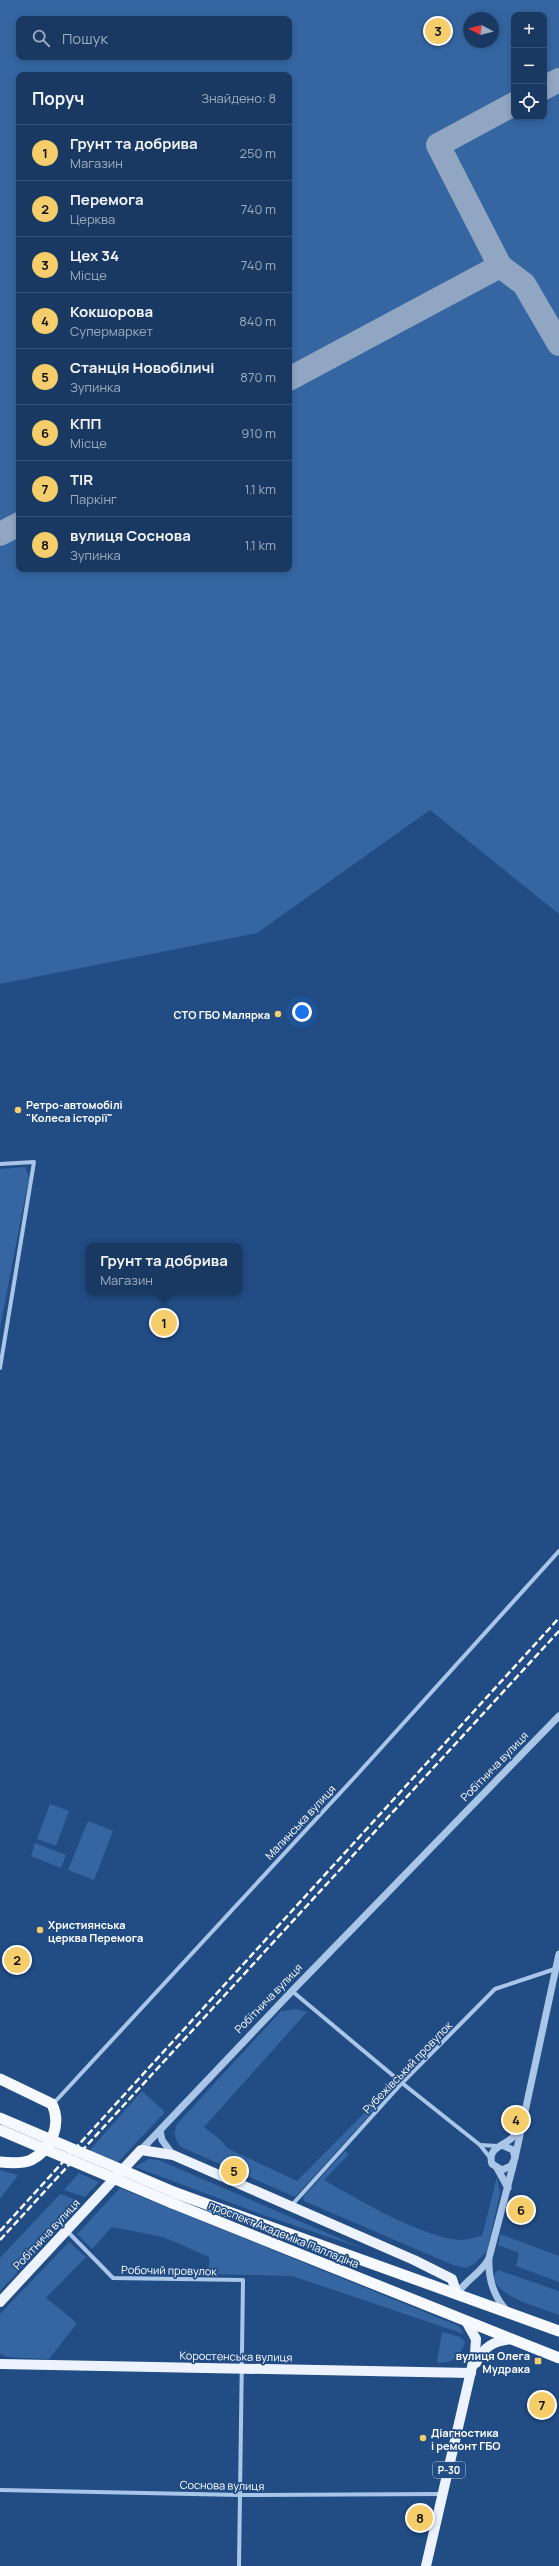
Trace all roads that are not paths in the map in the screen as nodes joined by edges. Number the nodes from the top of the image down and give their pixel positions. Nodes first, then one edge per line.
1 (0, 1164) edge
2 (0, 1368) edge
3 (559, 1551) edge
4 (559, 1716) edge
5 (559, 1954) edge
6 (555, 1969) junction
7 (292, 1991) junction
8 (0, 2079) edge
9 (402, 2083) junction
10 (52, 2104) junction
11 (0, 2118) edge
12 (523, 2122) junction
13 (0, 2130) edge
14 (160, 2131) junction
15 (480, 2145) junction
16 (501, 2146) junction
17 (141, 2150) junction
18 (173, 2155) junction
19 (491, 2160) junction
20 (515, 2160) junction
21 (0, 2162) edge
22 (497, 2168) junction
23 (508, 2188) junction
24 (174, 2198) junction
25 (291, 2206) junction
26 (66, 2230) junction
27 (489, 2258) junction
28 (457, 2294) junction
29 (0, 2302) edge
30 (509, 2312) junction
31 (466, 2321) junction
32 (559, 2332) edge
33 (512, 2339) junction
34 (559, 2358) edge
35 (0, 2364) edge
36 (241, 2368) junction
37 (471, 2373) junction
38 (0, 2490) edge
39 (443, 2494) junction
40 (240, 2495) junction
41 (239, 2566) edge
42 (426, 2566) edge

1 - 2 street
3 - 10 street, Малинська вулиця
4 - 7 street, Робітнича вулиця
5 - 6 street
6 - 9 street, Рубежівський провулок
6 - 12 street
7 - 9 street
7 - 14 street, Робітнича вулиця
8 - 10 highway
9 - 15 street
9 - 25 street, Рубежівський провулок
10 - 21 highway
11 - 24 highway, проспект Академіка Палладіна, bridge
12 - 16 street
12 - 20 street
13 - 24 highway, проспект Академіка Палладіна, bridge
14 - 17 street, Робітнича вулиця
14 - 18 street
15 - 16 street
15 - 19 street
16 - 19 street
16 - 20 street
17 - 18 main road
17 - 26 main road, Робітнича вулиця
18 - 25 main road
19 - 22 street
20 - 22 street
20 - 23 street
22 - 23 street
23 - 27 street
24 - 28 highway, проспект Академіка Палладіна
24 - 31 highway, проспект Академіка Палладіна
25 - 28 main road
26 - 29 main road, Робітнича вулиця
26 - 36 street, Робочий провулок
27 - 28 street
27 - 30 street
28 - 30 highway, проспект Академіка Палладіна
30 - 32 highway, проспект Академіка Палладіна
31 - 33 highway, проспект Академіка Палладіна
31 - 37 main road, Р-30
33 - 34 highway, проспект Академіка Палладіна
33 - 37 main road, Р-30
35 - 36 main road, Коростенська вулиця
36 - 37 main road, Коростенська вулиця
36 - 40 street
37 - 39 main road, Р-30
38 - 40 street, Соснова вулиця
39 - 40 street, Соснова вулиця
39 - 42 main road, Р-30
40 - 41 street

